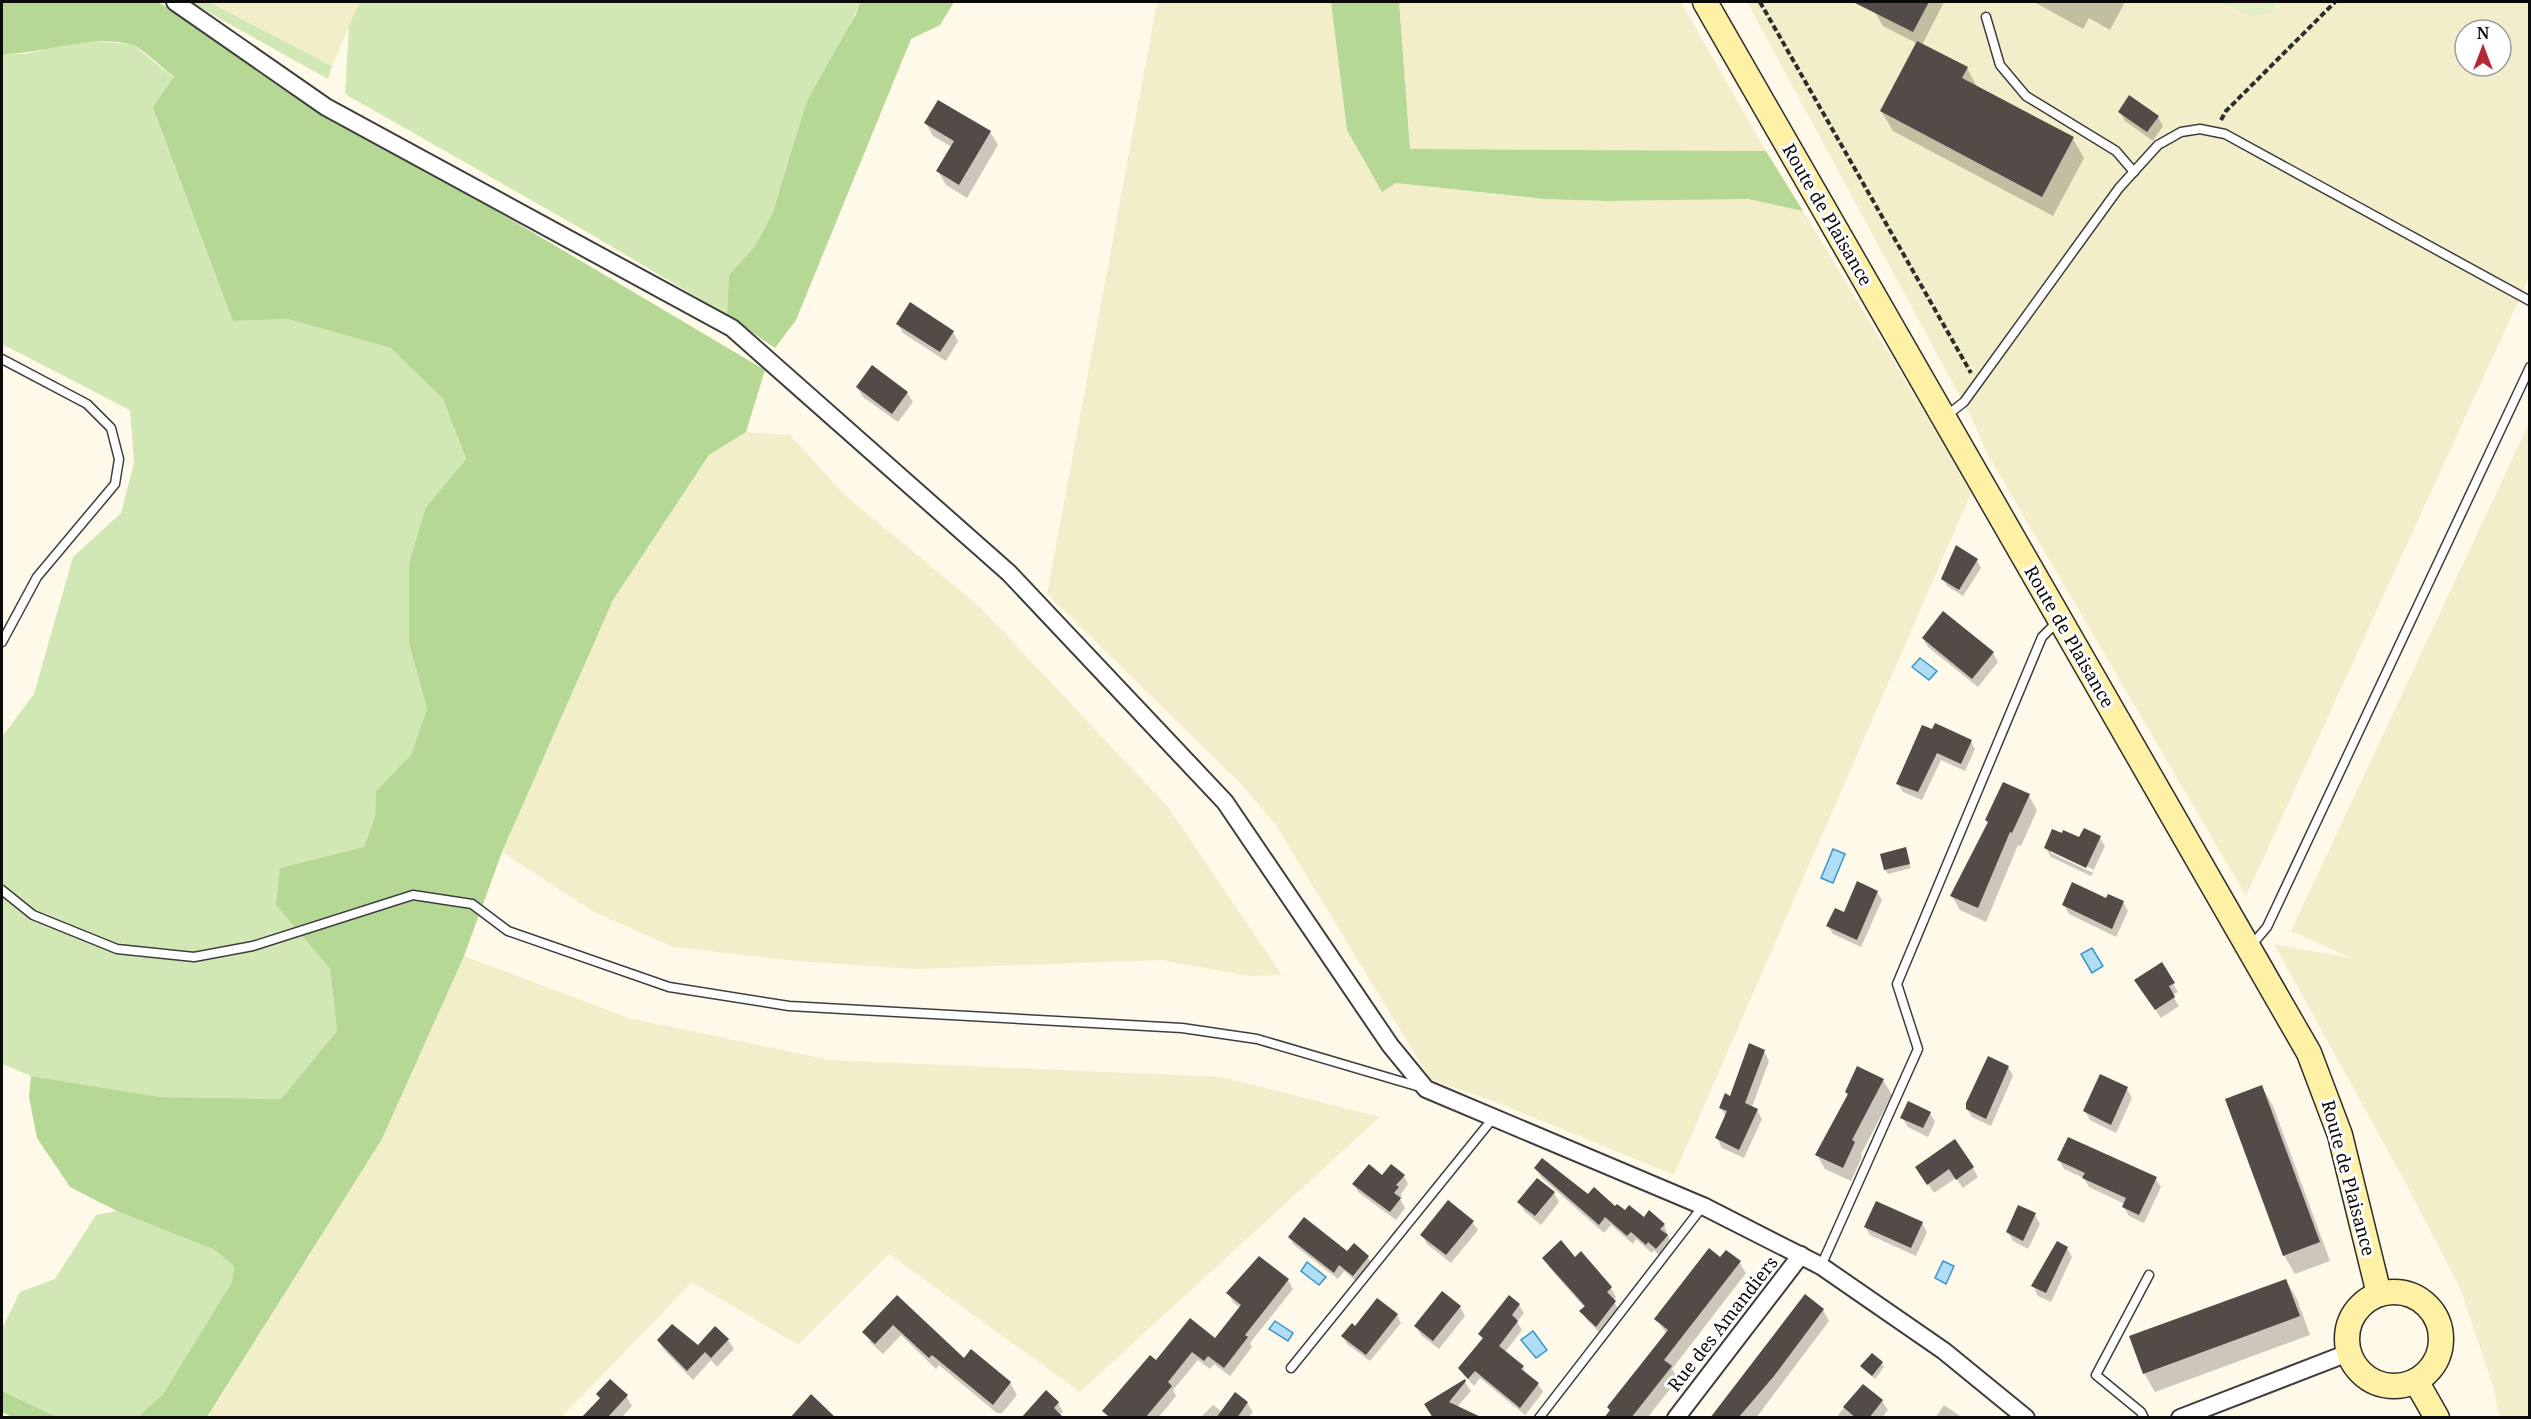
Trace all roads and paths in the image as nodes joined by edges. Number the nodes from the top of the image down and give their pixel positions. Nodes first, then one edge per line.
1 (175, 2) edge
2 (1705, 2) edge
3 (1760, 2) edge
4 (2335, 2) edge
5 (1986, 17) dead end
6 (2213, 132) junction
7 (2134, 172) junction
8 (2529, 301) edge
9 (2, 359) edge
10 (2529, 367) edge
11 (1978, 384) junction
12 (1943, 418) junction
13 (2059, 619) junction
14 (2, 642) edge
15 (2, 890) edge
16 (2248, 949) junction
17 (1426, 1089) junction
18 (1494, 1117) junction
19 (1703, 1206) junction
20 (1801, 1255) junction
21 (1821, 1266) junction
22 (2149, 1275) dead end
23 (2379, 1294) junction
24 (2348, 1353) junction
25 (1291, 1368) dead end
26 (2416, 1381) junction
27 (1539, 1418) edge
28 (1676, 1418) edge
29 (2026, 1418) edge
30 (2144, 1418) edge
31 (2180, 1418) edge
32 (2437, 1418) edge

1 - 17 street
2 - 12 main road, Route de Plaisance
3 - 11 path
4 - 6 path
5 - 7 lane
6 - 7 lane
6 - 8 lane
7 - 11 lane
9 - 14 lane
10 - 16 lane
11 - 12 lane
12 - 13 main road, Route de Plaisance
13 - 16 main road, Route de Plaisance
13 - 21 lane
15 - 17 lane
16 - 23 main road, Route de Plaisance
17 - 18 street
18 - 19 street
18 - 25 lane
19 - 20 street
19 - 27 lane
20 - 21 street
20 - 28 street, Rue des Amandiers
21 - 29 street
22 - 30 lane
23 - 24 main road
23 - 26 main road
24 - 26 main road
24 - 31 street
26 - 32 main road

